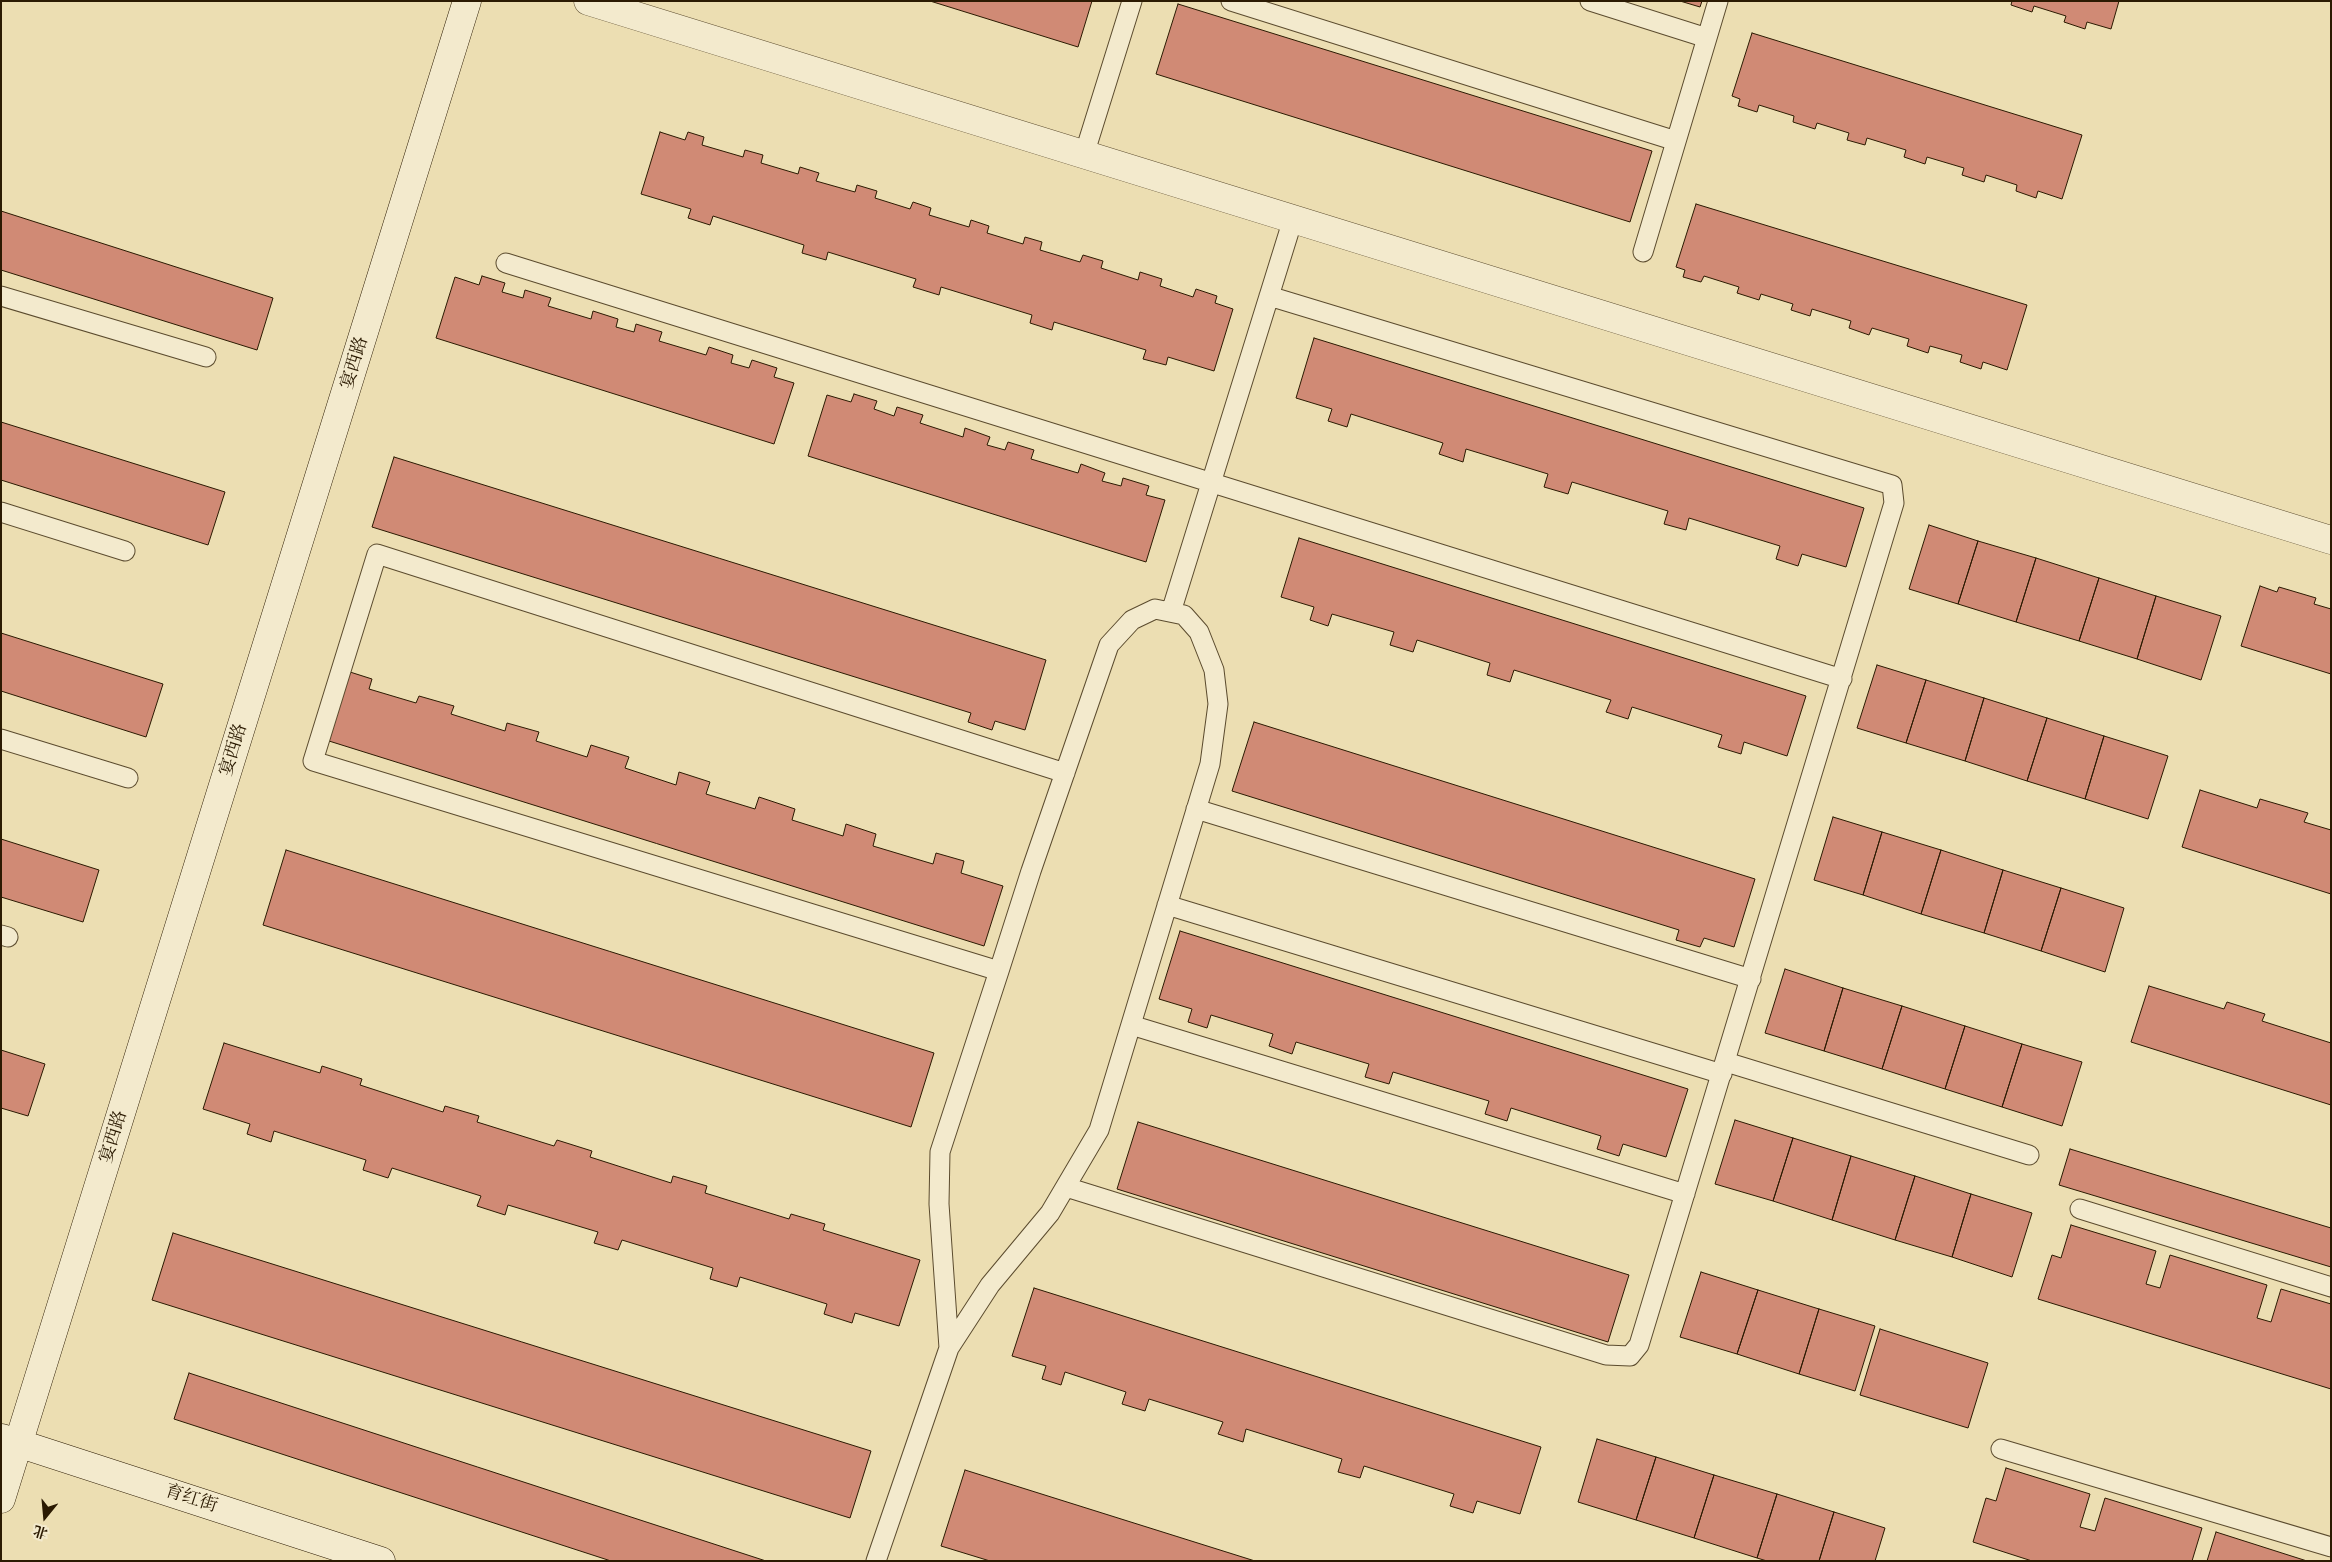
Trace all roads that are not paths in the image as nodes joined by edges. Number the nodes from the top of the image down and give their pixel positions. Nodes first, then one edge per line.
1 (467, 1) edge
2 (588, 1) edge
3 (1132, 1) edge
4 (1590, 1) edge
5 (1718, 1) edge
6 (1245, 3) edge
7 (1707, 38) junction
8 (1676, 142) junction
9 (1084, 154) junction
10 (1293, 219) junction
11 (1643, 252) dead end
12 (506, 263) dead end
13 (1, 296) edge
14 (1269, 296) junction
15 (206, 357) dead end
16 (1212, 483) junction
17 (1, 512) edge
18 (2331, 540) edge
19 (125, 550) dead end
20 (1171, 612) junction
21 (1842, 679) junction
22 (1, 739) edge
23 (1065, 773) junction
24 (128, 778) dead end
25 (1196, 809) junction
26 (1168, 905) junction
27 (998, 971) junction
28 (1751, 979) junction
29 (1131, 1025) junction
30 (1724, 1068) junction
31 (2029, 1155) dead end
32 (1066, 1187) junction
33 (1685, 1194) junction
34 (2080, 1209) dead end
35 (2331, 1287) edge
36 (949, 1348) junction
37 (10, 1440) edge
38 (2001, 1449) dead end
39 (1, 1499) edge
40 (2331, 1547) edge
41 (381, 1561) edge
42 (876, 1561) edge

1 - 37 street, 宴西路
2 - 9 street
3 - 9 lane
4 - 7 lane
5 - 7 lane
6 - 8 lane
7 - 8 lane
8 - 11 lane
9 - 10 street
10 - 14 lane
10 - 18 street
12 - 16 lane
13 - 15 lane
14 - 16 lane
14 - 21 lane
16 - 20 lane
16 - 21 lane
17 - 19 lane
20 - 23 lane
20 - 25 lane
21 - 28 lane
22 - 24 lane
23 - 27 lane
23 - 27 lane
25 - 26 lane
25 - 28 lane
26 - 29 lane
26 - 30 lane
27 - 36 lane
28 - 30 lane
29 - 32 lane
29 - 33 lane
30 - 31 lane
30 - 33 lane
32 - 33 lane
32 - 36 lane
34 - 35 lane
36 - 42 lane
37 - 39 street, 宴西路
37 - 41 street, 育红街
38 - 40 lane

